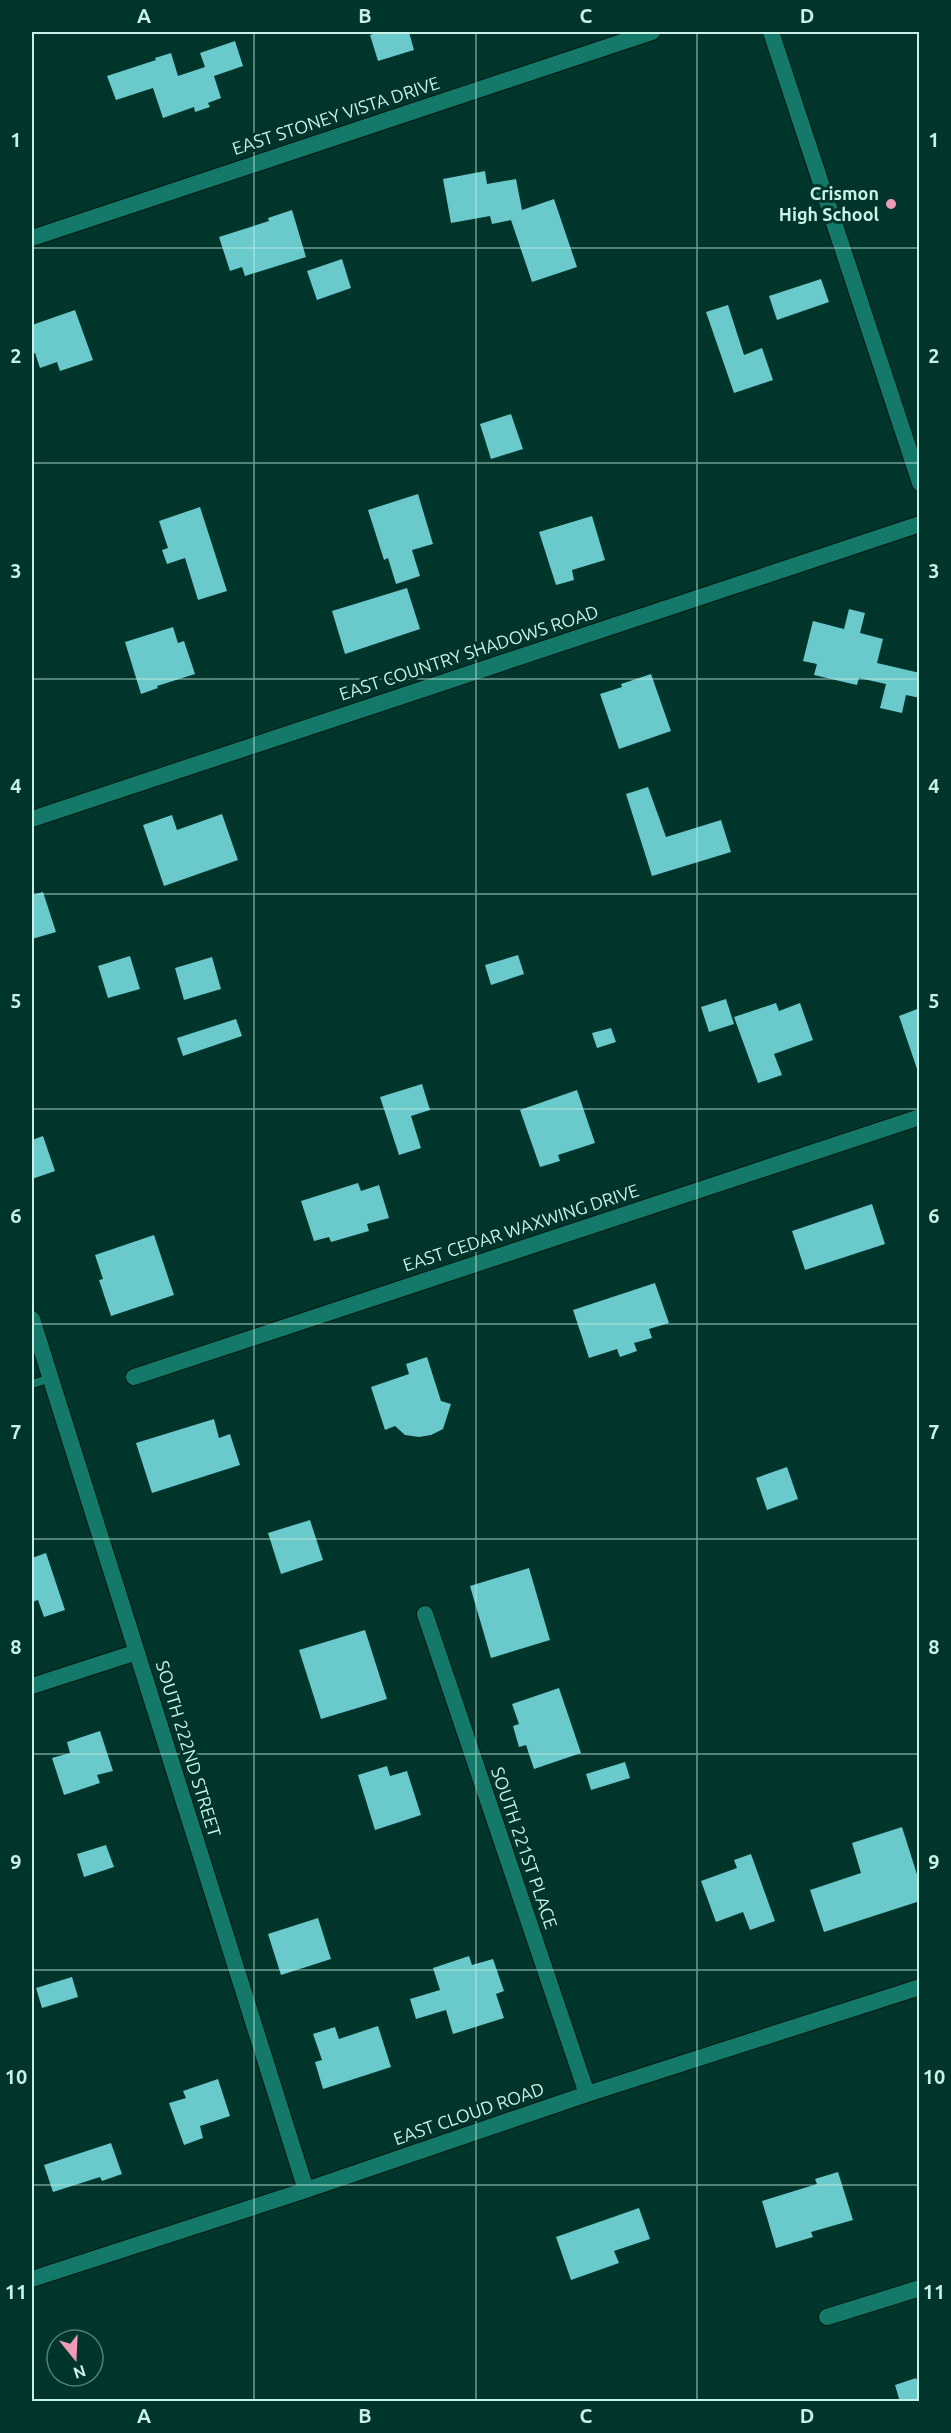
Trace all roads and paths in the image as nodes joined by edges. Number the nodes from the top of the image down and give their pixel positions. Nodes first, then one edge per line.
1 (652, 32) edge
2 (771, 32) edge
3 (32, 238) edge
4 (920, 483) edge
5 (920, 525) edge
6 (32, 819) edge
7 (920, 1117) edge
8 (32, 1319) edge
9 (134, 1377) dead end
10 (51, 1378) junction
11 (32, 1384) edge
12 (424, 1614) dead end
13 (137, 1652) junction
14 (32, 1686) edge
15 (920, 1988) edge
16 (587, 2094) junction
17 (306, 2190) junction
18 (32, 2278) edge
19 (920, 2288) edge
20 (826, 2317) dead end

1 - 3 street, EAST STONEY VISTA DRIVE
2 - 4 street
5 - 6 street, EAST COUNTRY SHADOWS ROAD
7 - 9 street, EAST CEDAR WAXWING DRIVE
8 - 10 street, SOUTH 222ND STREET
10 - 11 lane
10 - 13 street, SOUTH 222ND STREET
12 - 16 street, SOUTH 221ST PLACE
13 - 14 street
13 - 17 street, SOUTH 222ND STREET
15 - 16 street, EAST CLOUD ROAD
16 - 17 street, EAST CLOUD ROAD
17 - 18 street, EAST CLOUD ROAD
19 - 20 street

